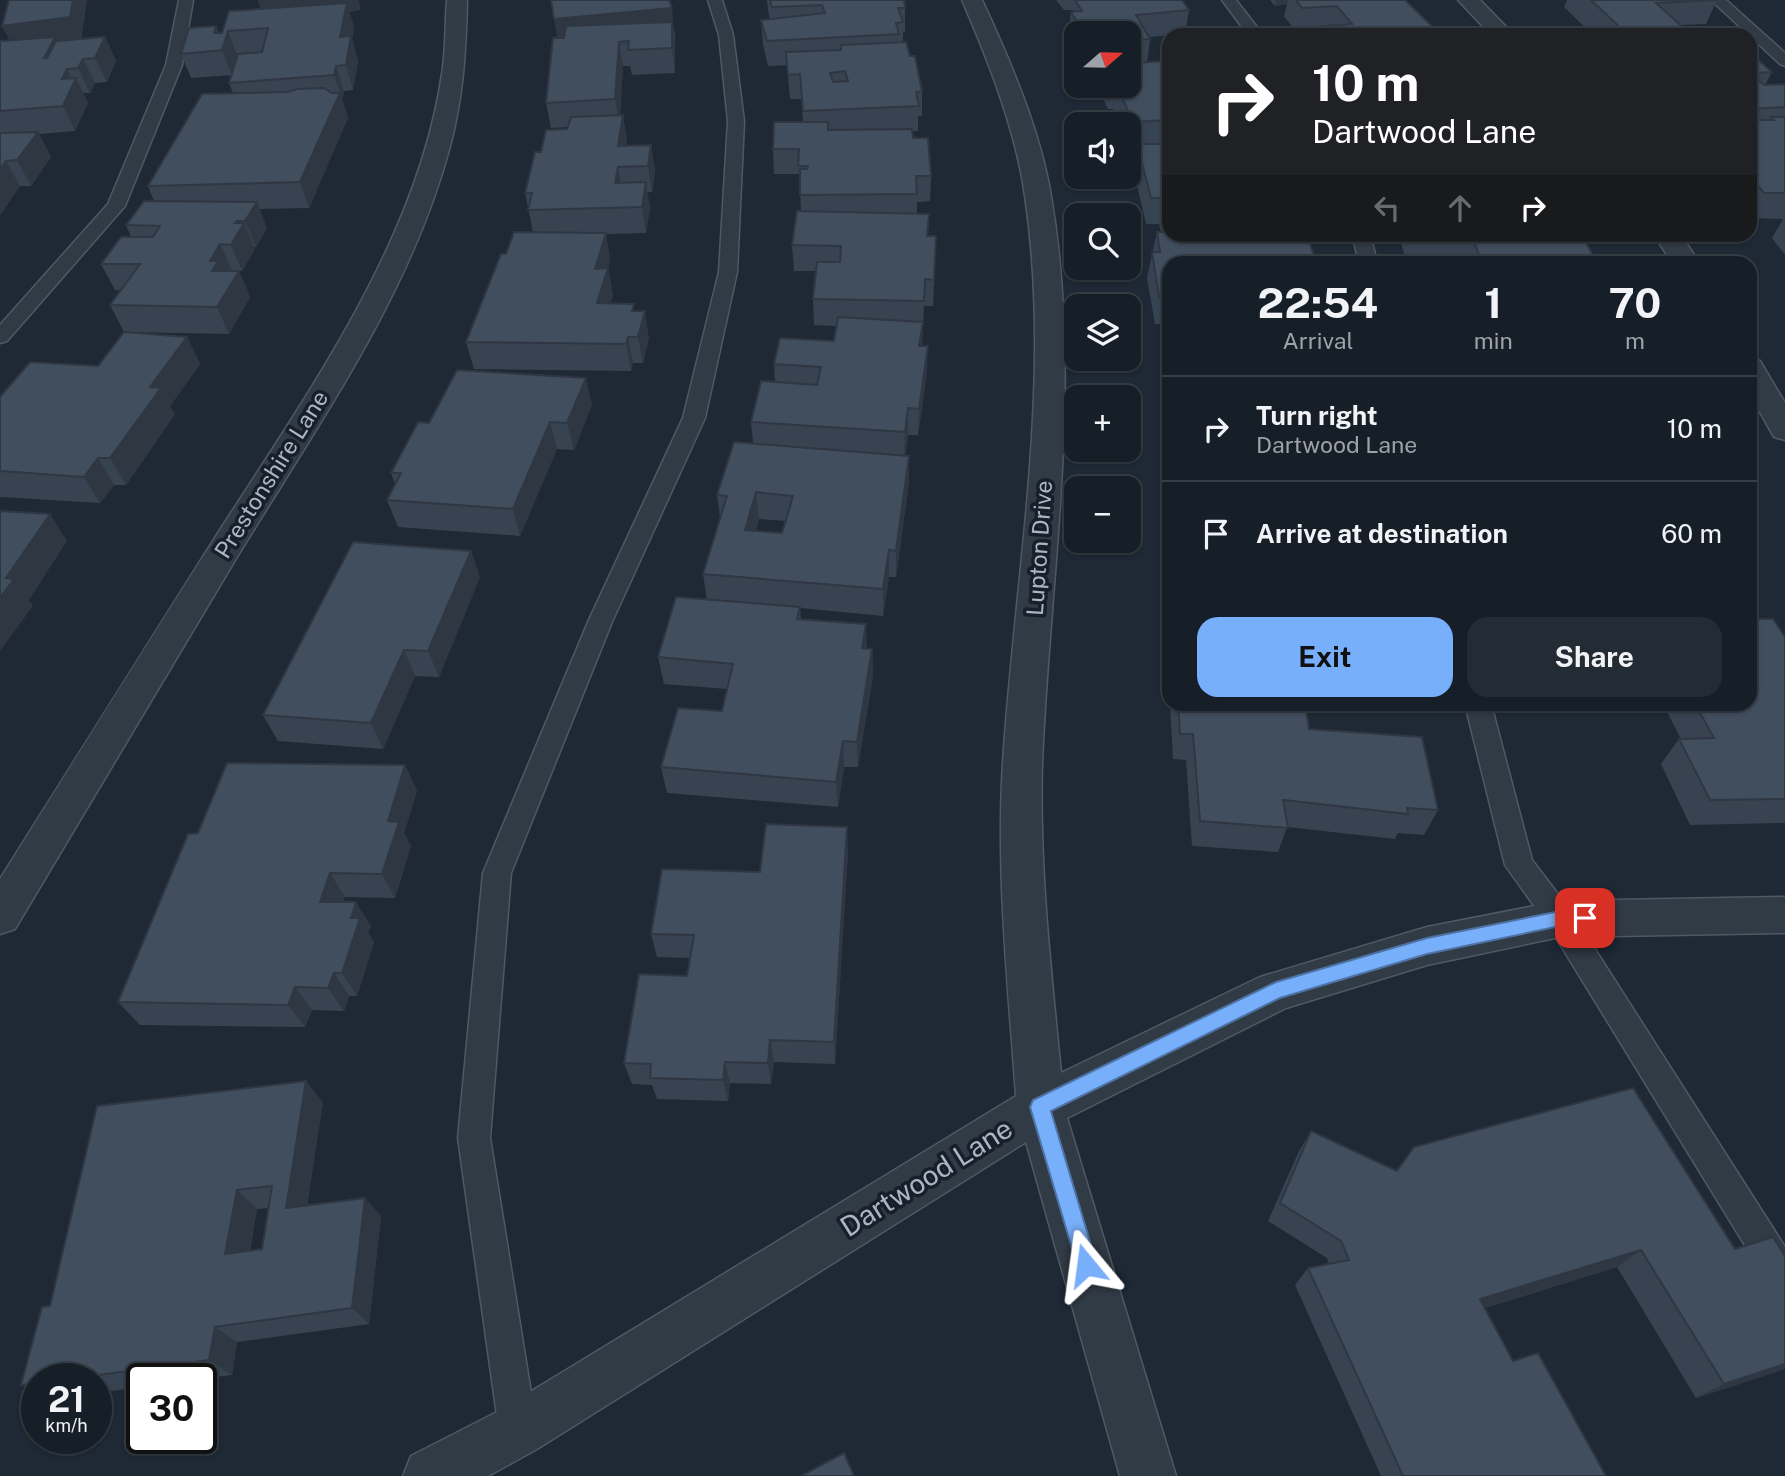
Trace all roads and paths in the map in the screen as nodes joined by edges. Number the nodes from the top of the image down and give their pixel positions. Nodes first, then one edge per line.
1 (187, 0) edge
2 (457, 0) edge
3 (715, 0) edge
4 (972, 0) edge
5 (1229, 0) edge
6 (1468, 0) edge
7 (1718, 0) edge
8 (1251, 28) edge
9 (1496, 28) edge
10 (1749, 28) edge
11 (1757, 36) edge
12 (1785, 61) edge
13 (0, 337) edge
14 (1757, 380) edge
15 (1785, 430) edge
16 (1480, 711) edge
17 (1785, 915) edge
18 (0, 916) edge
19 (1560, 919) junction
20 (1040, 1107) junction
21 (1785, 1279) edge
22 (518, 1430) junction
23 (431, 1476) edge
24 (1147, 1476) edge

1 - 13 lane
2 - 18 street, Prestonshire Lane
3 - 22 lane
4 - 20 street, Lupton Drive
5 - 8 lane
6 - 9 street
7 - 10 lane
11 - 12 lane
14 - 15 street
16 - 19 lane
17 - 19 street, Dartwood Lane
19 - 20 street, Dartwood Lane
19 - 21 lane
20 - 22 street, Dartwood Lane
20 - 24 street, Lupton Drive
22 - 23 street, Dartwood Lane

